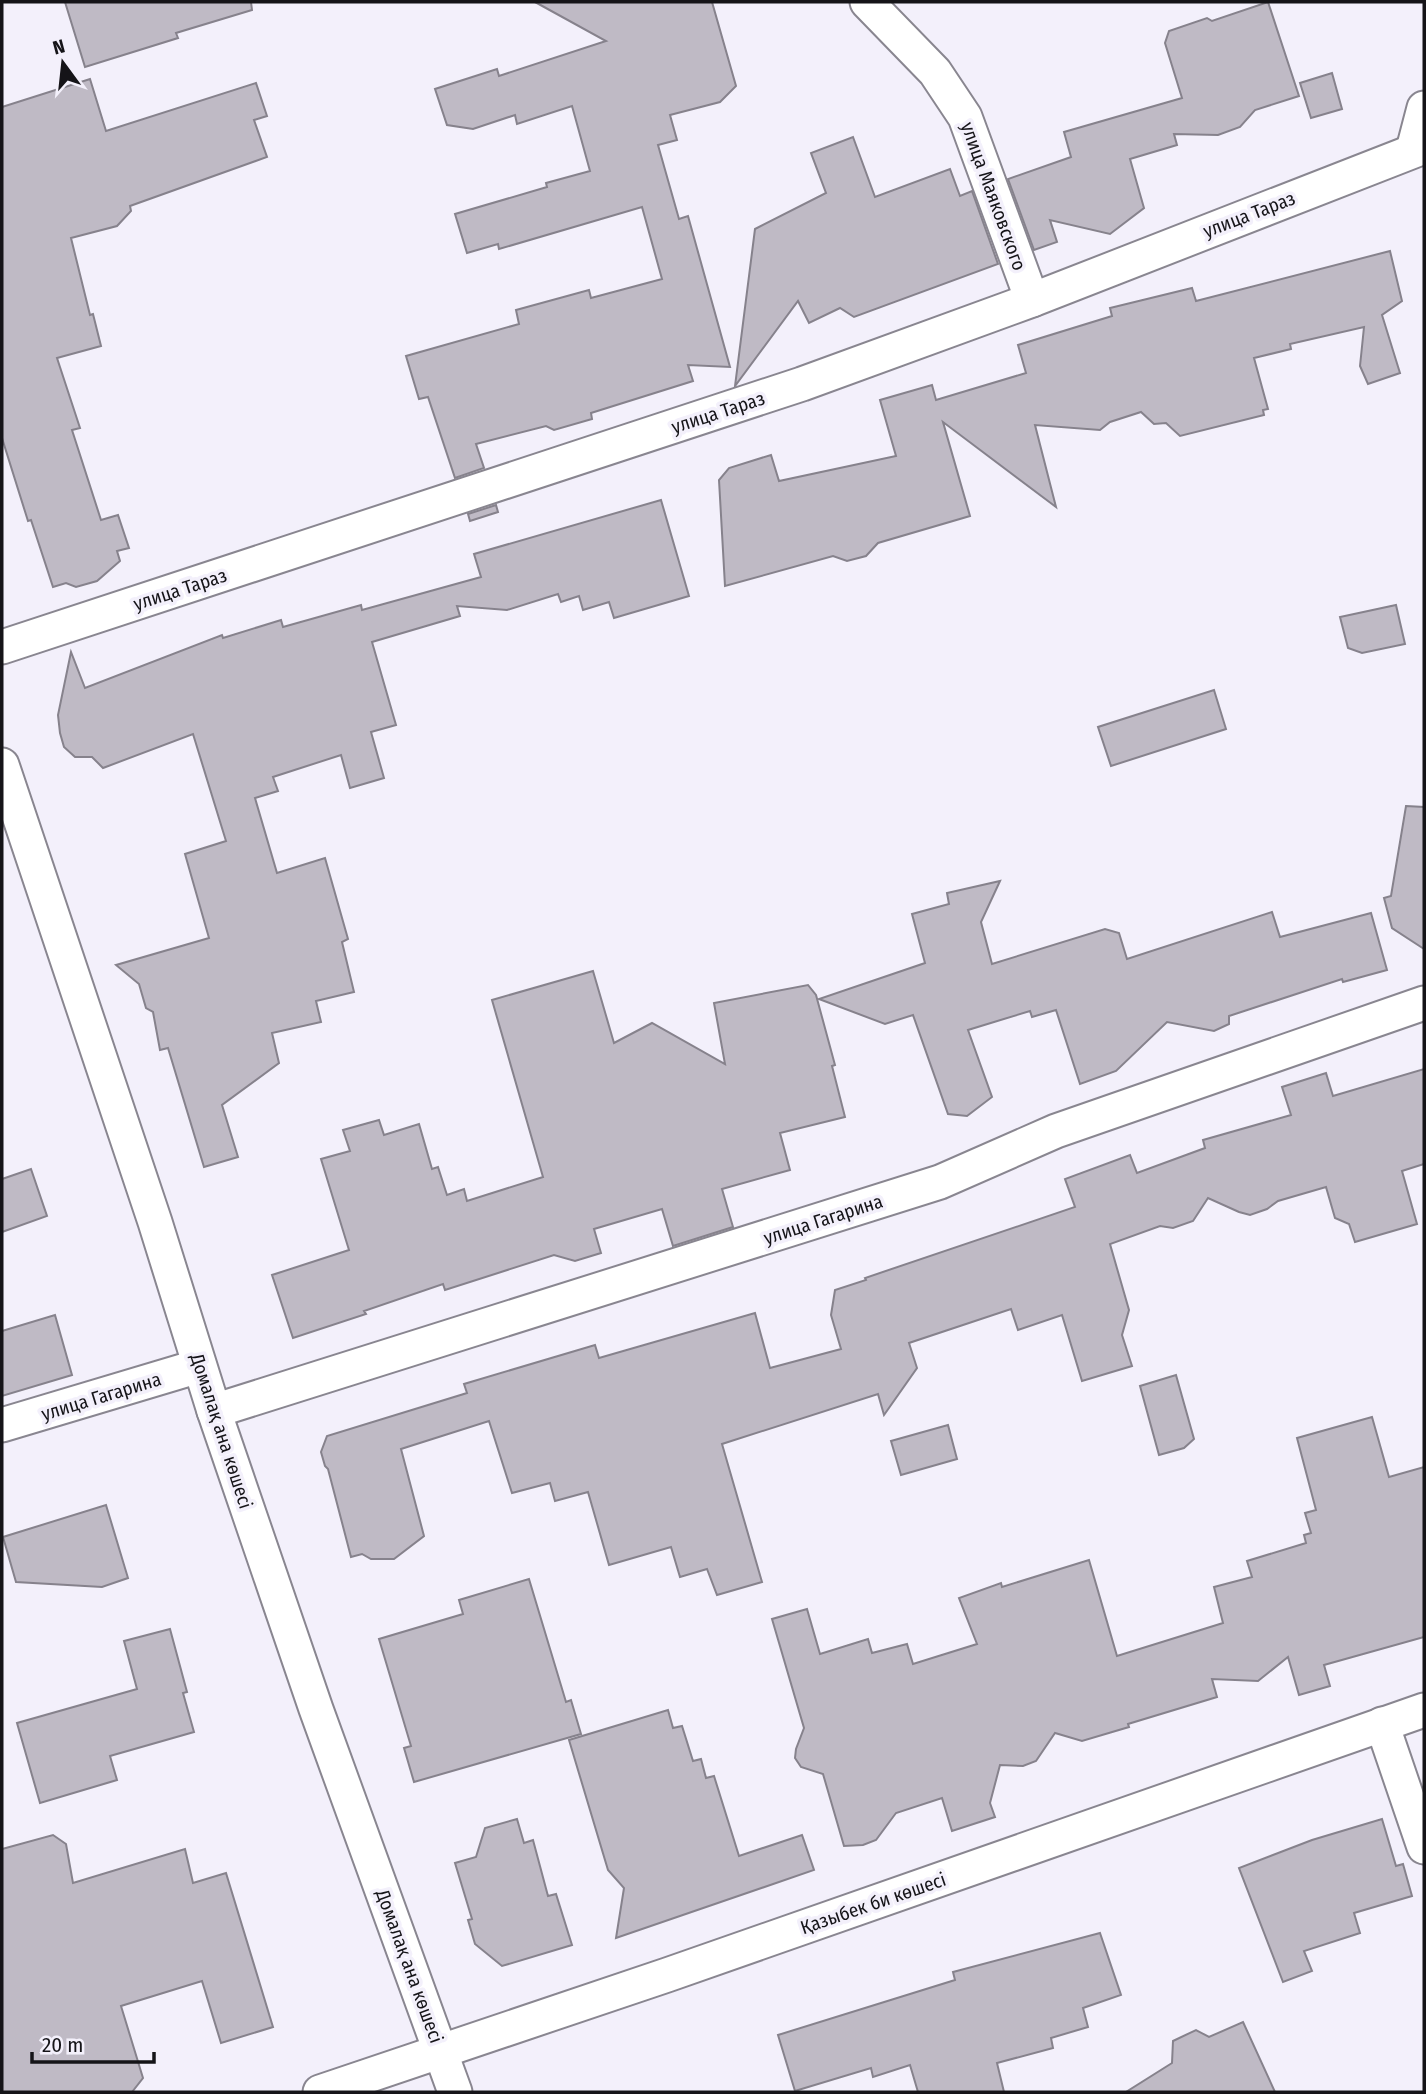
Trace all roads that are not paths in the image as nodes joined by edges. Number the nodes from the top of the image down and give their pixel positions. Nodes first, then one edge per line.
1 (867, 2) edge
2 (1424, 108) edge
3 (1419, 149) edge
4 (1032, 300) junction
5 (2, 647) edge
6 (2, 765) edge
7 (1424, 1003) edge
8 (199, 1366) junction
9 (214, 1411) junction
10 (2, 1425) edge
11 (1424, 1710) edge
12 (1382, 1724) junction
13 (1424, 1847) edge
14 (441, 2051) junction
15 (320, 2092) edge
16 (455, 2092) edge

1 - 4 street, улица Маяковского
2 - 3 street
3 - 4 street, улица Тараз
4 - 5 street, улица Тараз
6 - 8 street, Домалақ ана көшесі
7 - 9 street, улица Гагарина
8 - 9 street, Домалақ ана көшесі
8 - 10 street, улица Гагарина
9 - 14 street, Домалақ ана көшесі
11 - 12 street, Қазыбек би көшесі
12 - 13 street
12 - 14 street, Қазыбек би көшесі
14 - 15 street, Қазыбек би көшесі
14 - 16 street, Домалақ ана көшесі

